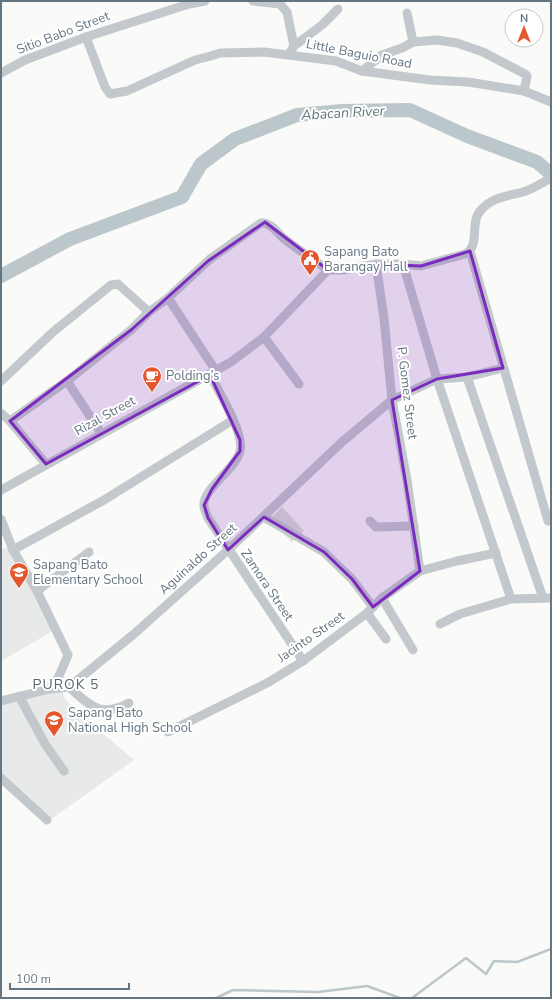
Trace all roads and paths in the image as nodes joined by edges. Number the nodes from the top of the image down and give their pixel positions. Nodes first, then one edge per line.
1 (205, 1) edge
2 (253, 1) edge
3 (338, 9) dead end
4 (407, 14) dead end
5 (86, 37) junction
6 (412, 42) junction
7 (292, 50) junction
8 (362, 71) junction
9 (1, 73) edge
10 (524, 91) junction
11 (551, 102) edge
12 (551, 178) edge
13 (470, 251) junction
14 (376, 264) junction
15 (403, 264) junction
16 (328, 270) junction
17 (168, 298) junction
18 (149, 312) junction
19 (264, 337) junction
20 (503, 368) junction
21 (213, 373) junction
22 (467, 377) junction
23 (437, 379) junction
24 (1, 381) edge
25 (67, 381) junction
26 (298, 384) dead end
27 (392, 400) junction
28 (1, 413) edge
29 (233, 420) junction
30 (10, 421) junction
31 (101, 433) junction
32 (46, 464) junction
33 (1, 490) edge
34 (264, 517) junction
35 (1, 519) edge
36 (370, 521) dead end
37 (548, 521) dead end
38 (414, 526) junction
39 (13, 550) junction
40 (228, 550) junction
41 (89, 552) dead end
42 (496, 554) junction
43 (420, 571) junction
44 (37, 592) junction
45 (382, 598) junction
46 (547, 598) edge
47 (511, 599) junction
48 (370, 610) junction
49 (440, 624) dead end
50 (386, 640) dead end
51 (413, 650) dead end
52 (303, 661) junction
53 (69, 687) junction
54 (50, 689) junction
55 (19, 696) junction
56 (1, 701) edge
57 (129, 703) dead end
58 (168, 732) dead end
59 (64, 771) dead end
60 (1, 778) edge
61 (47, 820) dead end

1 - 5 street, Sitio Babo Street
2 - 7 street
3 - 7 street
4 - 6 street
5 - 7 street, Little Baguio Road
5 - 9 street, Sitio Babo Street
6 - 8 street
6 - 10 street
7 - 8 street, Little Baguio Road
8 - 10 street, Little Baguio Road
10 - 11 street, Little Baguio Road
12 - 13 street
13 - 15 street
13 - 20 street
14 - 15 street
14 - 16 street
14 - 27 street, P. Gomez Street
15 - 23 street
16 - 17 street
16 - 19 street, Rizal Street
17 - 18 street
17 - 21 street, Zamora Street
18 - 24 street
18 - 25 street
19 - 21 street, Rizal Street
19 - 26 street
20 - 22 street
20 - 37 street
21 - 29 street, Zamora Street
21 - 31 street, Rizal Street
22 - 23 street
22 - 46 street
23 - 27 street, Aguinaldo Street
23 - 42 street
25 - 30 street
25 - 31 street
27 - 34 street, Aguinaldo Street
27 - 38 street, P. Gomez Street
28 - 30 street
29 - 39 street
29 - 40 street, Zamora Street
30 - 32 street
31 - 32 street, Rizal Street
32 - 33 street, Rizal Street
34 - 40 street, Aguinaldo Street
34 - 48 street
35 - 39 street
36 - 38 street
38 - 43 street
39 - 44 street
40 - 52 street, Zamora Street
40 - 53 street, Aguinaldo Street
41 - 44 street
42 - 43 street
42 - 47 street
43 - 45 street, Jacinto Street
44 - 54 street
45 - 48 street, Jacinto Street
45 - 51 street
46 - 47 street
47 - 49 street
48 - 50 street
48 - 52 street, Jacinto Street
52 - 58 street, Jacinto Street
53 - 54 street
53 - 57 street
54 - 55 street
55 - 56 street
55 - 59 street
60 - 61 street

